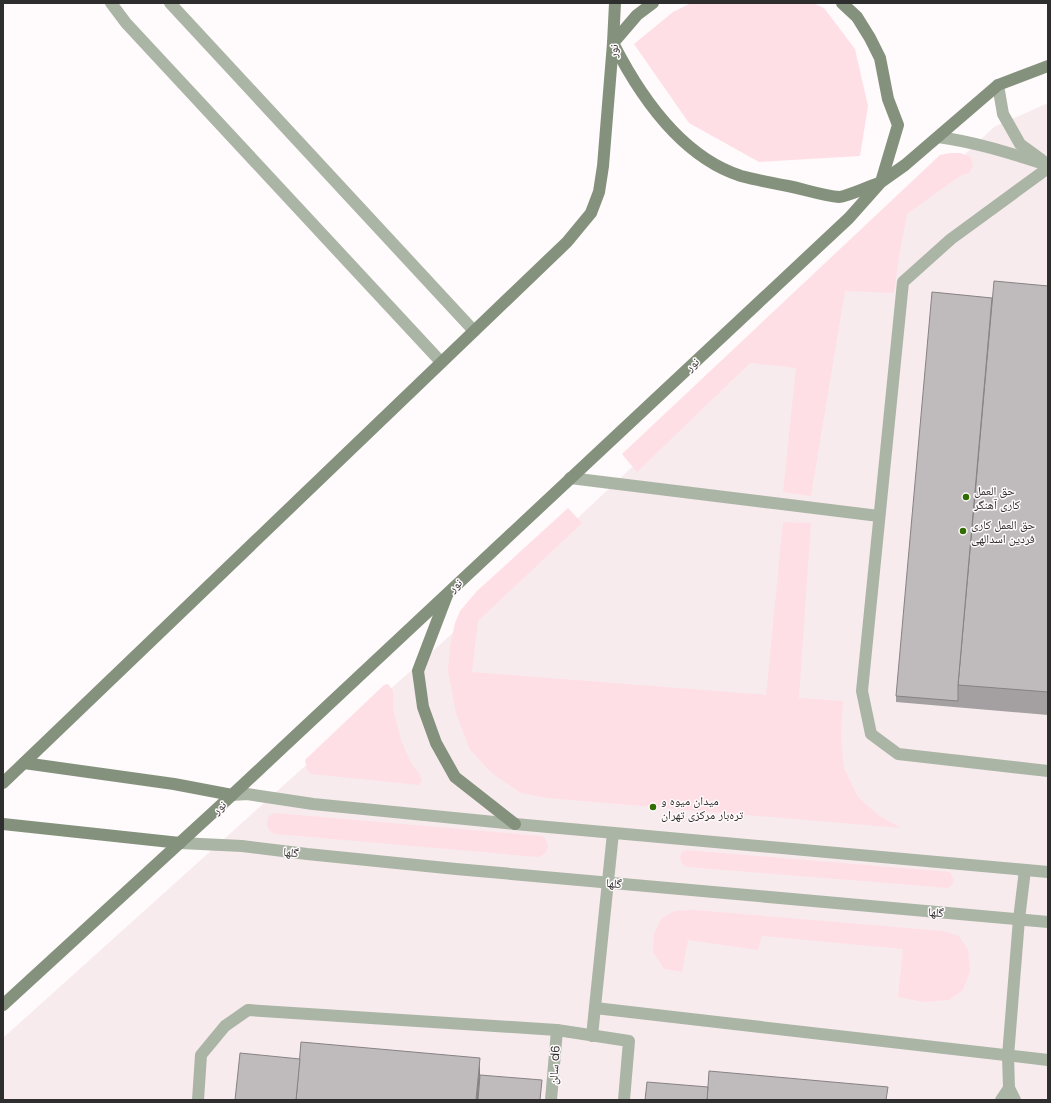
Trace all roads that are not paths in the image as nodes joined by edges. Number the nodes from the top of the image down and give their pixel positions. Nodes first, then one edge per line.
1 (111, 3) edge
2 (170, 3) edge
3 (615, 3) edge
4 (653, 3) edge
5 (842, 3) edge
6 (613, 43) junction
7 (1048, 66) edge
8 (998, 85) junction
9 (938, 137) junction
10 (1048, 166) edge
11 (881, 182) junction
12 (474, 331) junction
13 (441, 362) junction
14 (570, 478) junction
15 (879, 516) junction
16 (448, 592) junction
17 (24, 763) junction
18 (1048, 771) edge
19 (3, 783) edge
20 (232, 795) junction
21 (3, 824) edge
22 (515, 824) junction
23 (613, 833) junction
24 (180, 843) junction
25 (1025, 870) junction
26 (1048, 872) edge
27 (608, 882) junction
28 (1019, 919) junction
29 (1048, 922) edge
30 (3, 1005) edge
31 (595, 1008) junction
32 (557, 1030) junction
33 (592, 1036) junction
34 (1008, 1056) junction
35 (1048, 1060) edge
36 (1009, 1088) junction
37 (198, 1100) edge
38 (551, 1100) edge
39 (624, 1100) edge
40 (1002, 1100) edge
41 (1015, 1100) edge

1 - 13 street
2 - 12 street
3 - 6 main road, نور
4 - 6 main road
5 - 11 main road
6 - 11 main road
6 - 12 main road, نور
7 - 8 main road
8 - 9 main road, نور
8 - 10 street
9 - 10 street
9 - 11 main road, نور
10 - 15 street
11 - 14 main road, نور
12 - 13 main road, نور
13 - 17 main road, نور
14 - 15 street
14 - 16 main road, نور
15 - 18 street
16 - 20 main road, نور
16 - 22 main road
17 - 19 main road, نور
17 - 20 main road
20 - 22 street
20 - 24 main road, نور
21 - 24 main road
22 - 23 street
23 - 25 street
23 - 27 street
24 - 27 street, گلها
24 - 30 main road, نور
25 - 26 street
25 - 28 street
27 - 28 street, گلها
27 - 31 street
28 - 29 street, گلها
28 - 34 street
31 - 33 street
31 - 34 street
32 - 33 street
32 - 37 street
32 - 38 street, سالن d6
33 - 39 street
34 - 35 street
34 - 36 street
36 - 40 street
36 - 41 street

